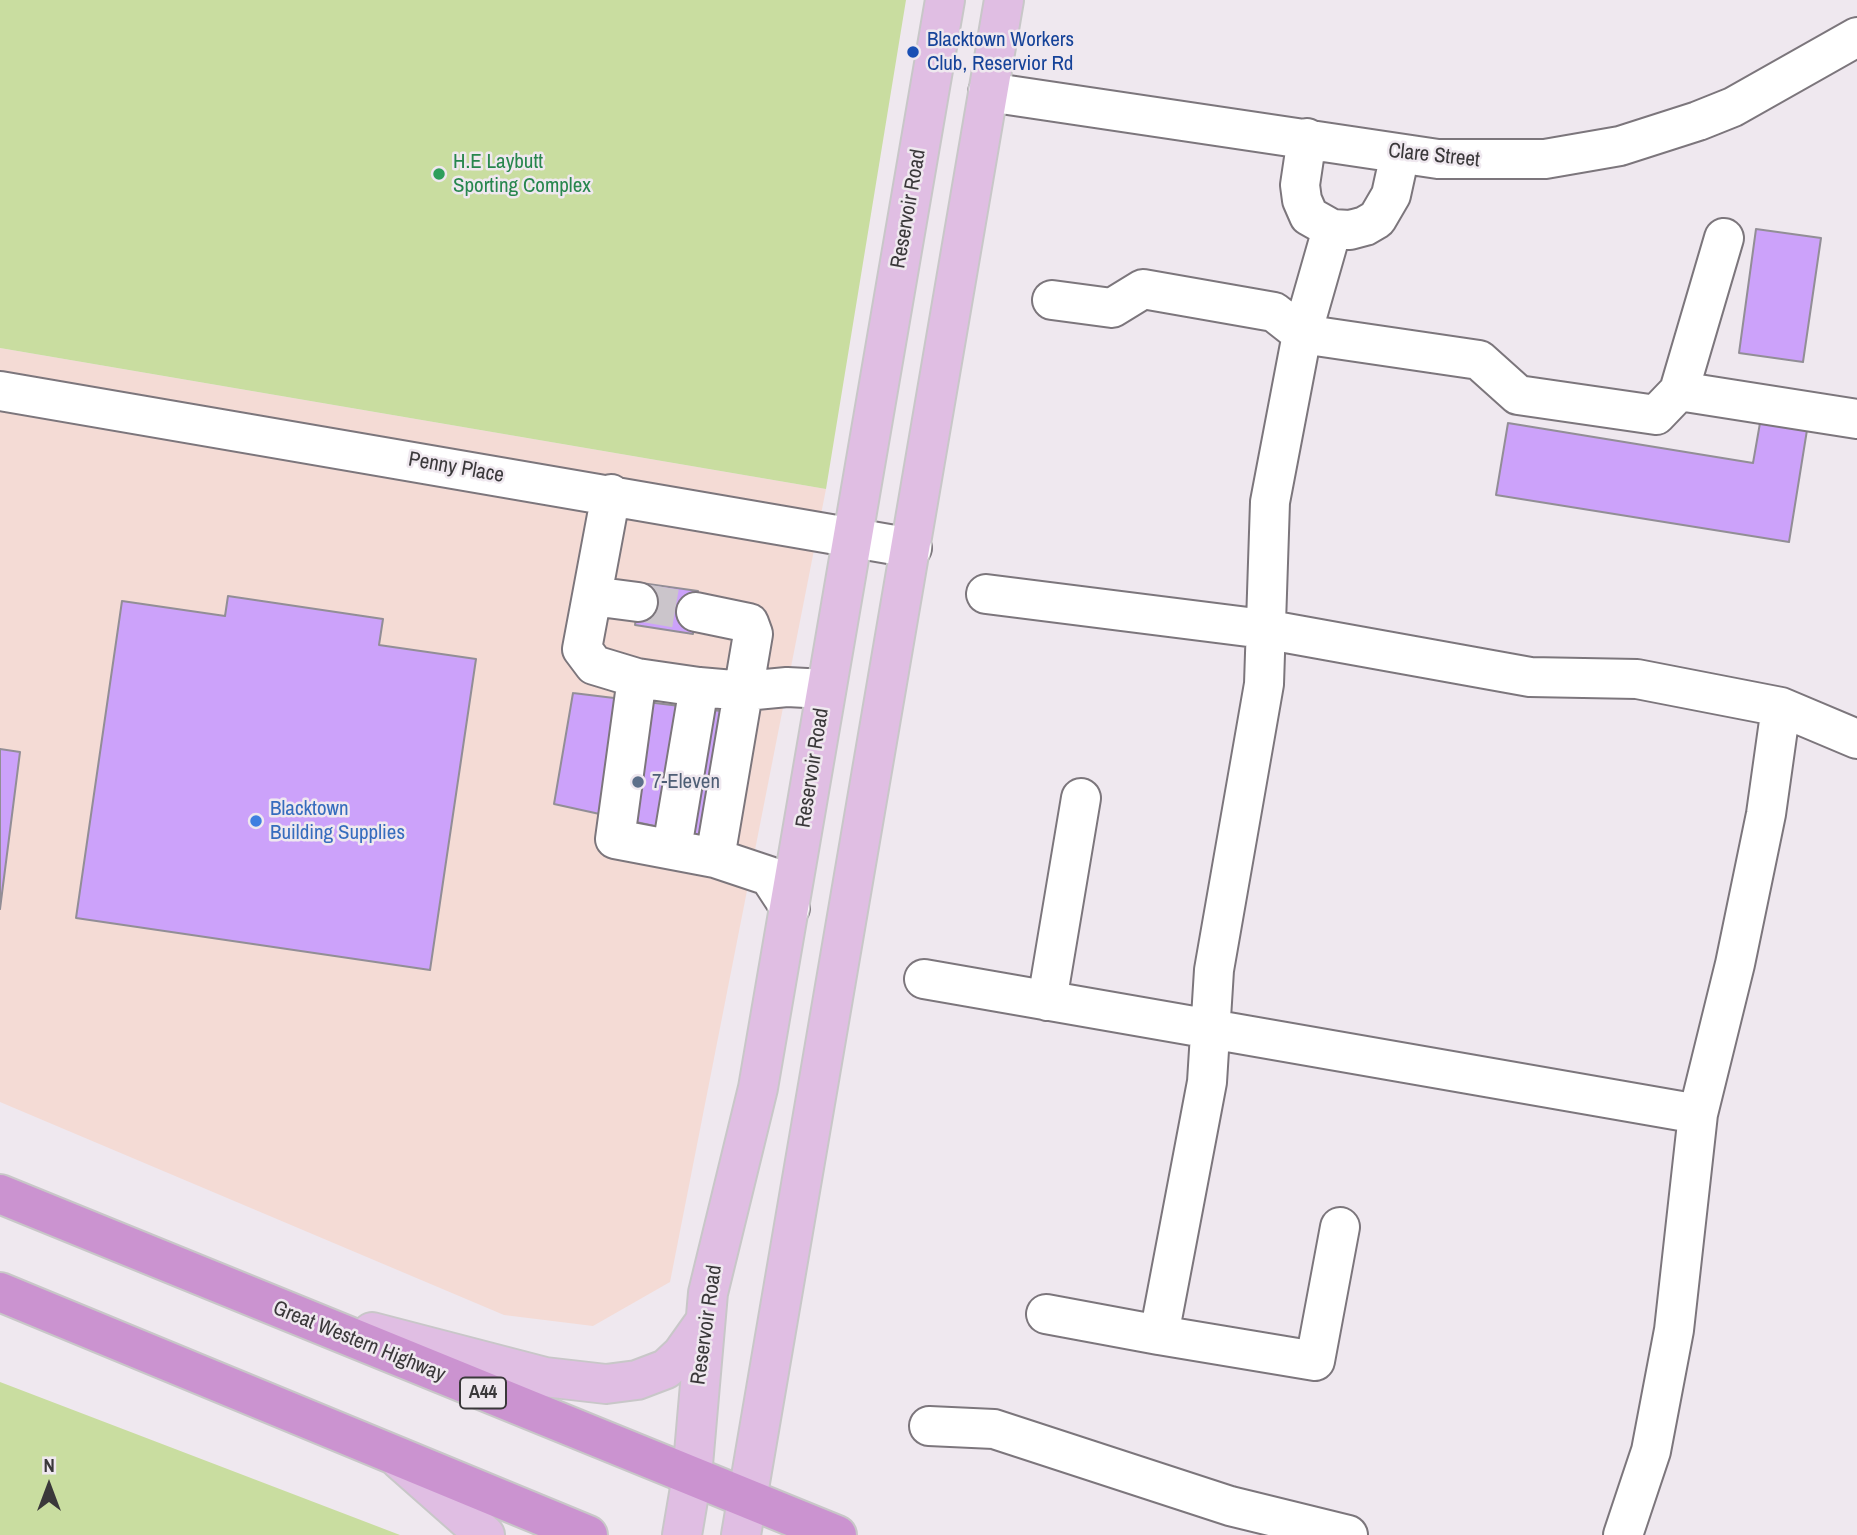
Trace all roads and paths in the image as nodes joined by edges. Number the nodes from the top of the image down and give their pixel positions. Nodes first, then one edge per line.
1 (945, 0) edge
2 (1004, 0) edge
3 (1857, 37) edge
4 (988, 92) junction
5 (1307, 138) junction
6 (1401, 154) junction
7 (1332, 229) junction
8 (1724, 238) dead end
9 (1052, 300) dead end
10 (1302, 334) junction
11 (0, 391) edge
12 (1679, 391) junction
13 (1857, 419) edge
14 (611, 494) junction
15 (853, 537) junction
16 (912, 548) junction
17 (986, 594) dead end
18 (592, 596) junction
19 (638, 602) tunnel mouth
20 (695, 612) tunnel mouth
21 (1264, 629) junction
22 (637, 678) junction
23 (699, 687) junction
24 (826, 689) junction
25 (745, 691) junction
26 (1781, 707) junction
27 (1857, 739) edge
28 (1082, 798) dead end
29 (672, 848) junction
30 (715, 858) junction
31 (790, 908) junction
32 (924, 979) dead end
33 (1047, 1001) junction
34 (1211, 1028) junction
35 (1698, 1114) junction
36 (0, 1194) edge
37 (1340, 1227) dead end
38 (0, 1292) edge
39 (275, 1308) junction
40 (1046, 1314) dead end
41 (704, 1323) junction
42 (1159, 1335) junction
43 (929, 1426) dead end
44 (394, 1455) junction
45 (692, 1476) junction
46 (747, 1497) junction
47 (485, 1535) edge
48 (588, 1535) edge
49 (682, 1535) edge
50 (741, 1535) edge
51 (837, 1535) edge
52 (1348, 1535) edge
53 (1623, 1535) edge

1 - 15 main road, Reservoir Road
2 - 4 main road
3 - 6 street, Clare Street
4 - 5 street, Clare Street
4 - 16 main road
5 - 6 street, Clare Street
5 - 7 street
6 - 7 street
7 - 10 street
8 - 12 street
9 - 10 street
10 - 12 street
10 - 21 street
11 - 14 street, Penny Place
12 - 13 street
14 - 15 street, Penny Place
14 - 18 street
15 - 16 street, Penny Place
15 - 24 main road, Reservoir Road
16 - 46 main road
17 - 21 street
18 - 19 street
18 - 22 street
20 - 25 street
21 - 26 street
21 - 34 street
22 - 23 street
22 - 29 street
23 - 25 street
23 - 29 street
24 - 25 street
24 - 31 main road, Reservoir Road
25 - 30 street
26 - 27 street
26 - 35 street
28 - 33 street
29 - 30 street
30 - 31 street
31 - 41 main road, Reservoir Road
32 - 33 street
33 - 34 street
34 - 35 street
34 - 42 street
35 - 53 street
36 - 39 highway, Great Western Highway / A44
37 - 42 street
38 - 44 highway
39 - 41 main road
39 - 45 highway, Great Western Highway / A44
40 - 42 street
41 - 45 main road, Reservoir Road
43 - 52 street
44 - 47 main road
44 - 48 highway
45 - 46 highway, Great Western Highway / A44
45 - 49 main road, Reservoir Road
46 - 50 main road
46 - 51 highway, Great Western Highway / A44

